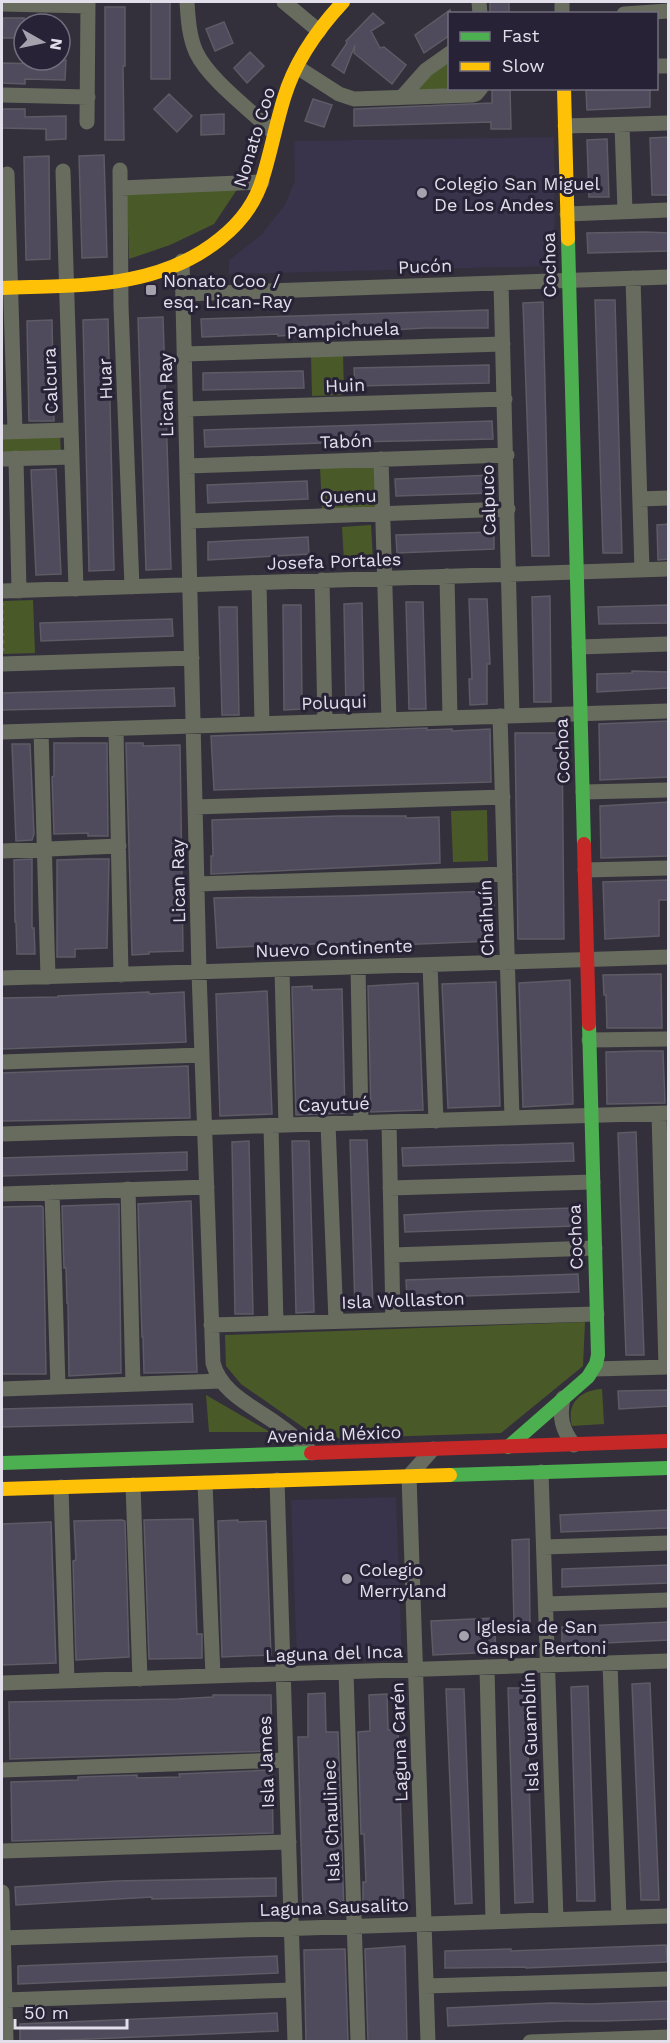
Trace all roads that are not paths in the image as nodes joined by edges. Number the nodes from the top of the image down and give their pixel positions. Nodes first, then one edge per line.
1 (187, 2) edge
2 (284, 2) edge
3 (343, 2) edge
4 (2, 4) edge
5 (88, 4) edge
6 (319, 31) junction
7 (448, 54) edge
8 (297, 67) junction
9 (480, 90) edge
10 (564, 90) edge
11 (2, 95) edge
12 (87, 97) junction
13 (402, 97) junction
14 (87, 122) dead end
15 (669, 123) edge
16 (622, 125) junction
17 (565, 126) junction
18 (274, 133) junction
19 (120, 170) dead end
20 (63, 171) dead end
21 (7, 174) dead end
22 (262, 182) junction
23 (120, 188) junction
24 (669, 210) edge
25 (625, 211) junction
26 (567, 214) junction
27 (182, 261) junction
28 (669, 277) edge
29 (633, 278) junction
30 (569, 280) junction
31 (122, 282) junction
32 (501, 283) junction
33 (66, 285) junction
34 (6, 288) edge
35 (183, 294) junction
36 (503, 344) junction
37 (184, 354) junction
38 (505, 399) junction
39 (186, 409) junction
40 (71, 430) junction
41 (8, 431) edge
42 (507, 456) junction
43 (72, 457) junction
44 (9, 459) edge
45 (381, 459) junction
46 (187, 466) junction
47 (669, 498) edge
48 (640, 499) junction
49 (508, 509) junction
50 (383, 514) junction
51 (189, 521) junction
52 (669, 569) edge
53 (642, 570) junction
54 (577, 572) junction
55 (510, 574) junction
56 (447, 576) junction
57 (384, 579) junction
58 (322, 580) junction
59 (259, 583) junction
60 (190, 585) junction
61 (132, 587) junction
62 (76, 589) junction
63 (19, 591) junction
64 (2, 593) edge
65 (669, 644) edge
66 (579, 647) junction
67 (192, 658) junction
68 (3, 664) edge
69 (669, 711) edge
70 (580, 713) junction
71 (506, 716) junction
72 (450, 718) junction
73 (389, 720) junction
74 (325, 722) junction
75 (262, 724) junction
76 (194, 726) junction
77 (116, 729) junction
78 (41, 731) junction
79 (2, 732) edge
80 (669, 790) edge
81 (583, 792) junction
82 (502, 797) junction
83 (195, 807) junction
84 (118, 846) junction
85 (44, 849) junction
86 (2, 851) edge
87 (669, 868) edge
88 (585, 870) junction
89 (505, 874) junction
90 (197, 884) junction
91 (669, 957) edge
92 (587, 960) junction
93 (507, 962) junction
94 (430, 965) junction
95 (358, 967) junction
96 (282, 970) junction
97 (200, 972) junction
98 (121, 975) junction
99 (48, 977) junction
100 (2, 978) edge
101 (669, 1039) edge
102 (589, 1040) junction
103 (202, 1055) junction
104 (2, 1062) edge
105 (664, 1113) edge
106 (591, 1116) junction
107 (512, 1118) junction
108 (436, 1121) junction
109 (388, 1122) junction
110 (361, 1123) junction
111 (328, 1124) junction
112 (278, 1126) junction
113 (205, 1128) junction
114 (2, 1134) edge
115 (665, 1179) edge
116 (593, 1182) junction
117 (207, 1187) junction
118 (390, 1188) junction
119 (128, 1190) junction
120 (52, 1192) junction
121 (2, 1194) edge
122 (666, 1244) edge
123 (595, 1248) junction
124 (392, 1255) junction
125 (667, 1311) edge
126 (597, 1314) junction
127 (393, 1320) junction
128 (336, 1322) junction
129 (276, 1323) junction
130 (211, 1325) junction
131 (668, 1367) edge
132 (594, 1369) junction
133 (221, 1381) junction
134 (133, 1384) junction
135 (58, 1387) junction
136 (2, 1389) edge
137 (563, 1398) junction
138 (664, 1441) edge
139 (574, 1445) junction
140 (508, 1447) junction
141 (433, 1449) junction
142 (312, 1453) junction
143 (2, 1463) edge
144 (663, 1468) edge
145 (541, 1472) junction
146 (410, 1476) junction
147 (277, 1480) junction
148 (205, 1483) junction
149 (133, 1485) junction
150 (61, 1487) junction
151 (2, 1490) edge
152 (669, 1543) edge
153 (544, 1547) junction
154 (669, 1600) edge
155 (546, 1604) junction
156 (669, 1661) edge
157 (610, 1663) junction
158 (548, 1665) junction
159 (487, 1667) junction
160 (416, 1670) junction
161 (346, 1672) junction
162 (283, 1674) junction
163 (213, 1676) junction
164 (140, 1679) junction
165 (67, 1681) junction
166 (2, 1683) edge
167 (286, 1760) junction
168 (2, 1770) edge
169 (289, 1842) junction
170 (2, 1851) edge
171 (2, 1892) edge
172 (669, 1916) edge
173 (619, 1918) junction
174 (556, 1919) junction
175 (493, 1922) junction
176 (424, 1924) junction
177 (354, 1926) junction
178 (291, 1928) junction
179 (2, 1938) edge
180 (669, 1979) edge
181 (426, 1986) junction
182 (293, 1990) junction
183 (5, 2000) junction
184 (669, 2037) edge
185 (6, 2042) edge
186 (295, 2042) edge
187 (358, 2042) edge
188 (428, 2042) edge
189 (530, 2042) edge

1 - 18 street
2 - 6 street
3 - 6 street, Nonato Coo
4 - 5 street
5 - 12 street
6 - 8 street, Nonato Coo
7 - 13 street
8 - 13 street
8 - 18 street, Nonato Coo
9 - 13 street
10 - 17 street, Cochoa
11 - 12 street
12 - 14 street
15 - 16 street
16 - 17 street
16 - 25 street
17 - 26 street, Cochoa
18 - 22 street, Nonato Coo
19 - 23 street, Huar
20 - 33 street, Calcura
21 - 34 street
22 - 23 street
22 - 27 street, Nonato Coo
23 - 31 street, Huar
24 - 25 street
25 - 26 street
26 - 30 street, Cochoa
27 - 31 street, Nonato Coo
27 - 35 street, Lican Ray
28 - 29 street, Pucón
29 - 30 street, Pucón
29 - 48 street
30 - 32 street, Pucón
30 - 54 street, Cochoa
31 - 33 street, Nonato Coo
31 - 61 street, Huar
32 - 35 street, Pucón
32 - 36 street, Calpuco
33 - 34 street, Nonato Coo
33 - 40 street, Calcura
34 - 41 street
35 - 37 street, Lican Ray
36 - 37 street, Pampichuela
36 - 38 street, Calpuco
37 - 39 street, Lican Ray
38 - 39 street, Huin
38 - 42 street, Calpuco
39 - 46 street, Lican Ray
40 - 41 street
40 - 43 street, Calcura
42 - 45 street, Tabón
42 - 49 street, Calpuco
43 - 44 street
43 - 62 street, Calcura
44 - 63 street
45 - 46 street, Tabón
45 - 50 street
46 - 51 street, Lican Ray
47 - 48 street
48 - 53 street
49 - 50 street, Quenu
49 - 55 street, Calpuco
50 - 51 street, Quenu
50 - 57 street
51 - 60 street, Lican Ray
52 - 53 street, Josefa Portales
53 - 54 street, Josefa Portales
54 - 55 street, Josefa Portales
54 - 66 street, Cochoa
55 - 56 street, Josefa Portales
55 - 71 street, Calpuco
56 - 57 street, Josefa Portales
56 - 72 street
57 - 58 street, Josefa Portales
57 - 73 street
58 - 59 street, Josefa Portales
58 - 74 street
59 - 60 street, Josefa Portales
59 - 75 street
60 - 61 street, Josefa Portales
60 - 67 street, Lican Ray
61 - 62 street, Josefa Portales
62 - 63 street, Josefa Portales
63 - 64 street, Josefa Portales
65 - 66 street
66 - 70 street, Cochoa
67 - 68 street
67 - 76 street, Lican Ray
69 - 70 street, Poluqui
70 - 71 street, Poluqui
70 - 81 street, Cochoa
71 - 72 street, Poluqui
71 - 82 street, Chaihuín
72 - 73 street, Poluqui
73 - 74 street, Poluqui
74 - 75 street, Poluqui
75 - 76 street, Poluqui
76 - 77 street, Poluqui
76 - 83 street, Lican Ray
77 - 78 street, Poluqui
77 - 84 street
78 - 79 street, Poluqui
78 - 85 street
80 - 81 street
81 - 88 street, Cochoa
82 - 83 street
82 - 89 street, Chaihuín
83 - 90 street, Lican Ray
84 - 85 street
84 - 98 street
85 - 86 street
85 - 99 street
87 - 88 street
88 - 92 street, Cochoa
89 - 90 street
89 - 93 street, Chaihuín
90 - 97 street, Lican Ray
91 - 92 street, Nuevo Continente
92 - 93 street, Nuevo Continente
92 - 102 street, Cochoa
93 - 94 street, Nuevo Continente
93 - 107 street, Chaihuín
94 - 95 street, Nuevo Continente
94 - 108 street
95 - 96 street, Nuevo Continente
95 - 110 street
96 - 97 street, Nuevo Continente
96 - 112 street
97 - 98 street, Nuevo Continente
97 - 103 street, Lican Ray
98 - 99 street, Nuevo Continente
99 - 100 street, Nuevo Continente
101 - 102 street
102 - 106 street, Cochoa
103 - 104 street
103 - 113 street, Lican Ray
105 - 106 street, Cayutué
105 - 115 street
106 - 107 street, Cayutué
106 - 116 street, Cochoa
107 - 108 street, Cayutué
108 - 109 street, Cayutué
109 - 110 street, Cayutué
109 - 118 street
110 - 111 street, Cayutué
111 - 112 street, Cayutué
111 - 128 street
112 - 113 street, Cayutué
112 - 129 street
113 - 114 street, Cayutué
113 - 117 street, Lican Ray
115 - 122 street
116 - 118 street
116 - 123 street, Cochoa
117 - 119 street
117 - 130 street, Lican Ray
118 - 124 street
119 - 120 street
119 - 134 street
120 - 121 street
120 - 135 street
122 - 125 street
123 - 124 street
123 - 126 street, Cochoa
124 - 127 street
125 - 131 street
126 - 127 street, Isla Wollaston
126 - 132 street, Cochoa
127 - 128 street, Isla Wollaston
128 - 129 street, Isla Wollaston
129 - 130 street, Isla Wollaston
130 - 133 street, Lican Ray
131 - 132 street
132 - 137 street
133 - 134 street
133 - 142 street
134 - 135 street
135 - 136 street
137 - 139 street
137 - 140 street
138 - 139 street, Avenida México
138 - 144 street
139 - 140 street, Avenida México
140 - 141 street, Avenida México
141 - 142 street, Avenida México
141 - 146 street
142 - 143 street, Avenida México
144 - 145 street
145 - 146 street
145 - 153 street, Isla Guamblín
146 - 147 street
146 - 160 street, Laguna Carén
147 - 148 street
147 - 162 street, Isla James
148 - 149 street
148 - 163 street
149 - 150 street
149 - 164 street
150 - 151 street
150 - 165 street
152 - 153 street
153 - 155 street, Isla Guamblín
154 - 155 street
155 - 158 street, Isla Guamblín
156 - 157 street, Laguna del Inca
157 - 158 street, Laguna del Inca
157 - 173 street
158 - 159 street, Laguna del Inca
158 - 174 street, Isla Guamblín
159 - 160 street, Laguna del Inca
159 - 175 street
160 - 161 street, Laguna del Inca
160 - 176 street, Laguna Carén
161 - 162 street, Laguna del Inca
161 - 177 street, Isla Chaulinec
162 - 163 street, Laguna del Inca
162 - 167 street, Isla James
163 - 164 street, Laguna del Inca
164 - 165 street, Laguna del Inca
165 - 166 street, Laguna del Inca
167 - 168 street
167 - 169 street, Isla James
169 - 170 street
169 - 178 street, Isla James
171 - 179 street
172 - 173 street, Laguna Sausalito
173 - 174 street, Laguna Sausalito
174 - 175 street, Laguna Sausalito
175 - 176 street, Laguna Sausalito
176 - 177 street, Laguna Sausalito
176 - 181 street, Laguna Carén
177 - 178 street, Laguna Sausalito
177 - 187 street, Isla Chaulinec
178 - 179 street, Laguna Sausalito
178 - 182 street, Isla James
179 - 183 street
180 - 181 street
181 - 188 street, Laguna Carén
182 - 183 street
182 - 186 street, Isla James
183 - 185 street
184 - 189 street

